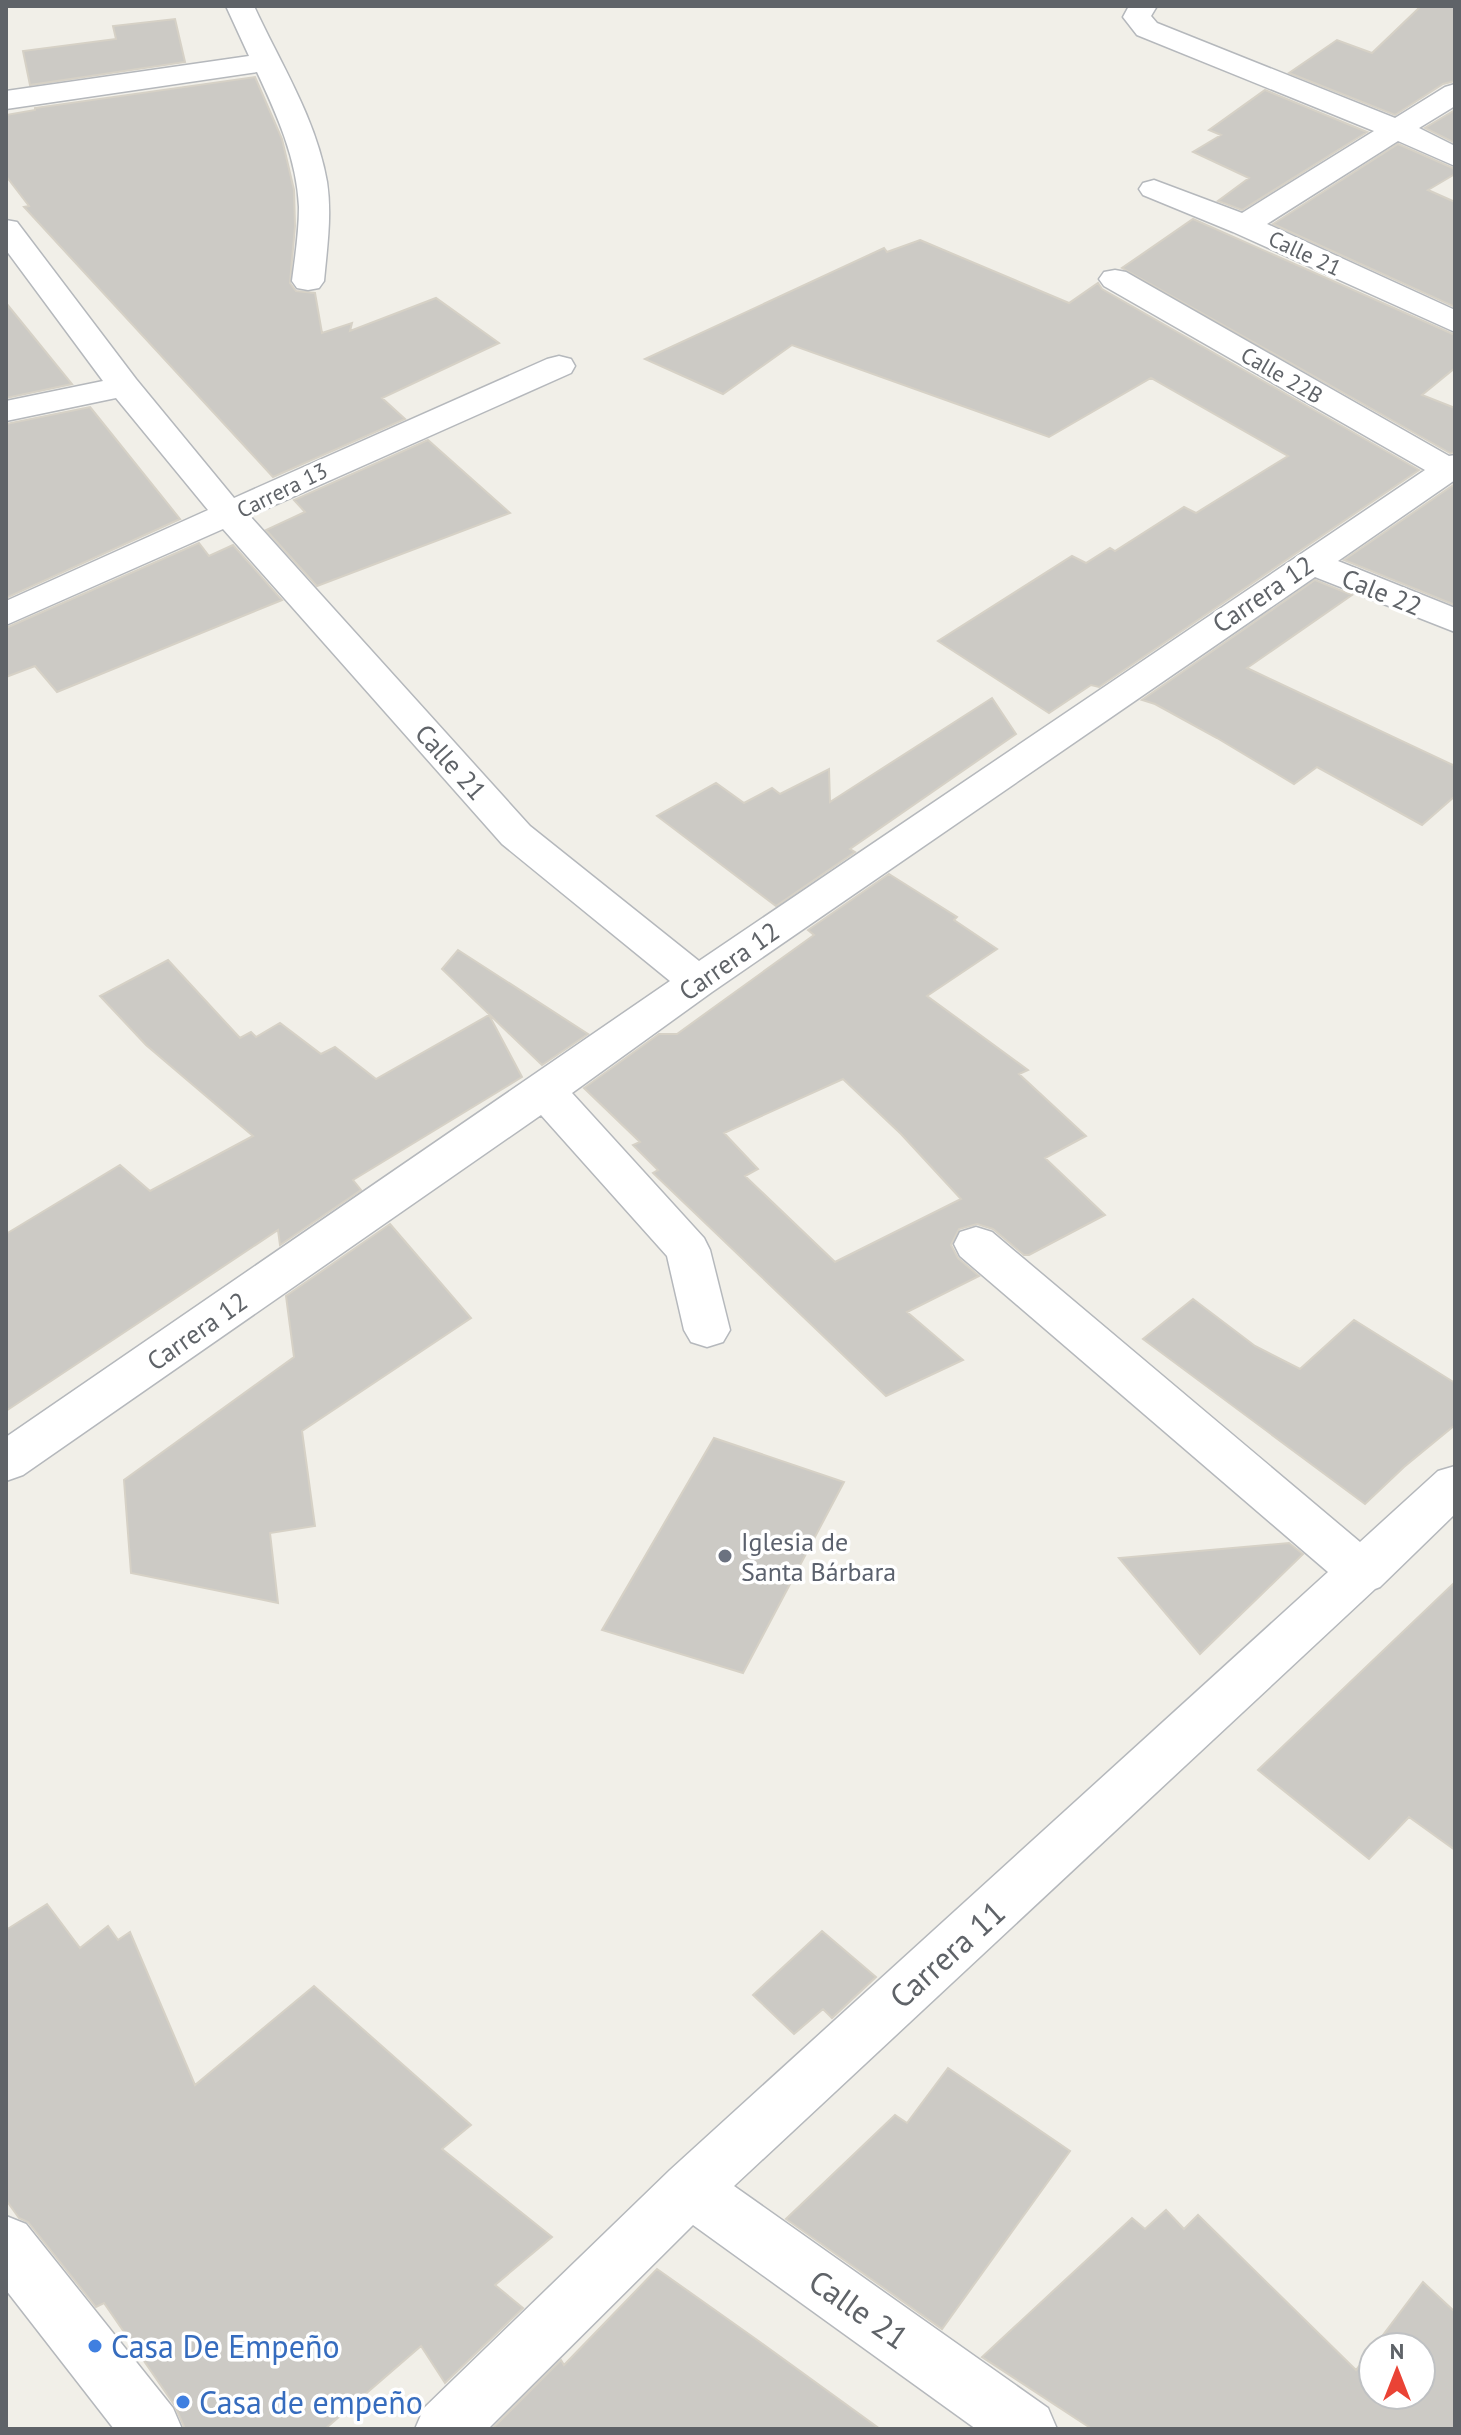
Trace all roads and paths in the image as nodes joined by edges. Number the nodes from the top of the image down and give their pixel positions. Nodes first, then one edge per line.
1 (240, 6) edge
2 (1143, 6) edge
3 (268, 62) junction
4 (1455, 93) edge
5 (6, 100) edge
6 (1396, 129) junction
7 (1455, 157) edge
8 (1154, 189) dead end
9 (1244, 225) junction
10 (6, 229) edge
11 (1115, 279) dead end
12 (308, 281) dead end
13 (1455, 322) edge
14 (559, 366) dead end
15 (124, 386) junction
16 (6, 411) edge
17 (1452, 467) edge
18 (230, 515) junction
19 (1309, 562) junction
20 (6, 614) edge
21 (1455, 621) edge
22 (698, 982) junction
23 (545, 1091) junction
24 (976, 1244) dead end
25 (707, 1330) dead end
26 (6, 1462) edge
27 (1455, 1485) edge
28 (1363, 1573) junction
29 (690, 2189) junction
30 (6, 2244) edge
31 (152, 2429) edge
32 (445, 2429) edge
33 (1027, 2429) edge

1 - 3 street
2 - 6 street
3 - 5 street
3 - 12 street
4 - 6 street
6 - 7 street
6 - 9 street
8 - 9 street, Calle 21
9 - 13 street, Calle 21
10 - 15 street, Calle 21
11 - 17 street, Calle 22B
14 - 18 street, Carrera 13
15 - 16 street
15 - 18 street, Calle 21
17 - 19 street, Carrera 12
18 - 20 street, Carrera 13
18 - 22 street, Calle 21
19 - 21 street, Cale 22
19 - 22 street, Carrera 12
22 - 23 street, Carrera 12
23 - 25 street
23 - 26 street, Carrera 12
24 - 28 street
27 - 28 street, Carrera 11
28 - 29 street, Carrera 11
29 - 32 street, Carrera 11
29 - 33 street, Calle 21
30 - 31 street

